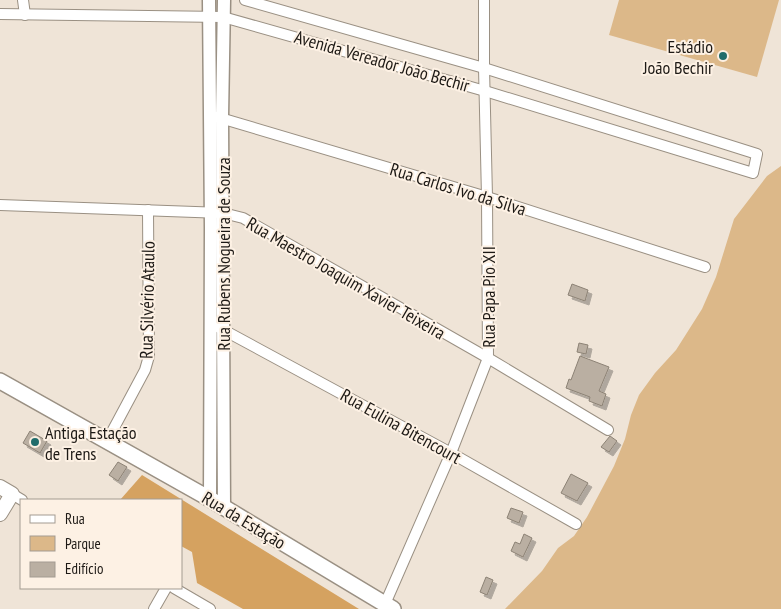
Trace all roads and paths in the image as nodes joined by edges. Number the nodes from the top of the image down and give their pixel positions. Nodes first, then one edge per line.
1 (23, 0) edge
2 (209, 0) edge
3 (224, 0) edge
4 (245, 0) edge
5 (484, 0) edge
6 (0, 14) edge
7 (25, 15) junction
8 (209, 17) junction
9 (224, 17) junction
10 (484, 68) junction
11 (485, 91) junction
12 (216, 117) junction
13 (487, 197) junction
14 (0, 206) edge
15 (148, 210) junction
16 (217, 213) junction
17 (705, 267) dead end
18 (211, 325) junction
19 (224, 330) junction
20 (488, 358) junction
21 (0, 376) edge
22 (0, 382) edge
23 (15, 389) junction
24 (608, 430) dead end
25 (107, 441) junction
26 (451, 453) junction
27 (11, 494) edge
28 (210, 499) junction
29 (224, 508) junction
30 (0, 514) edge
31 (576, 524) dead end
32 (165, 589) edge
33 (176, 589) edge
34 (389, 607) edge
35 (154, 609) edge
36 (210, 609) edge

1 - 7 street
2 - 8 street, Rua Rubens Nogueira de Souza
3 - 9 street, Rua Rubens Nogueira de Souza
4 - 10 street, Avenida Vereador João Bechir
5 - 10 street, Rua Papa Pio XII
6 - 7 street, Avenida Vereador João Bechir
7 - 8 street, Avenida Vereador João Bechir
8 - 9 street, Avenida Vereador João Bechir
8 - 12 street, Rua Rubens Nogueira de Souza
9 - 11 street, Avenida Vereador João Bechir
9 - 12 street, Rua Rubens Nogueira de Souza
10 - 11 street, Rua Papa Pio XII
10 - 11 street, Avenida Vereador João Bechir
11 - 13 street, Rua Papa Pio XII
12 - 13 street, Rua Carlos Ivo da Silva
12 - 16 street, Rua Rubens Nogueira de Souza
13 - 17 street, Rua Carlos Ivo da Silva
13 - 20 street, Rua Papa Pio XII
14 - 15 street, Rua Maestro Joaquim Xavier Teixeira
15 - 16 street, Rua Maestro Joaquim Xavier Teixeira
15 - 25 street, Rua Silvério Ataulo
16 - 18 street, Rua Rubens Nogueira de Souza
16 - 19 street, Rua Rubens Nogueira de Souza
16 - 20 street, Rua Maestro Joaquim Xavier Teixeira
18 - 19 street, Rua Eulina Bitencourt
18 - 28 street, Rua Rubens Nogueira de Souza
19 - 26 street, Rua Eulina Bitencourt
19 - 29 street, Rua Rubens Nogueira de Souza
20 - 24 street, Rua Maestro Joaquim Xavier Teixeira
20 - 26 street, Rua Papa Pio XII
21 - 23 main road, Rua da Estação
22 - 23 main road, Rua da Estação
23 - 25 main road, Rua da Estação
25 - 28 main road, Rua da Estação
26 - 31 street, Rua Eulina Bitencourt
26 - 34 street, Rua Papa Pio XII
27 - 30 main road
28 - 29 main road, Rua da Estação
29 - 34 main road, Rua da Estação
32 - 35 street
33 - 36 street

